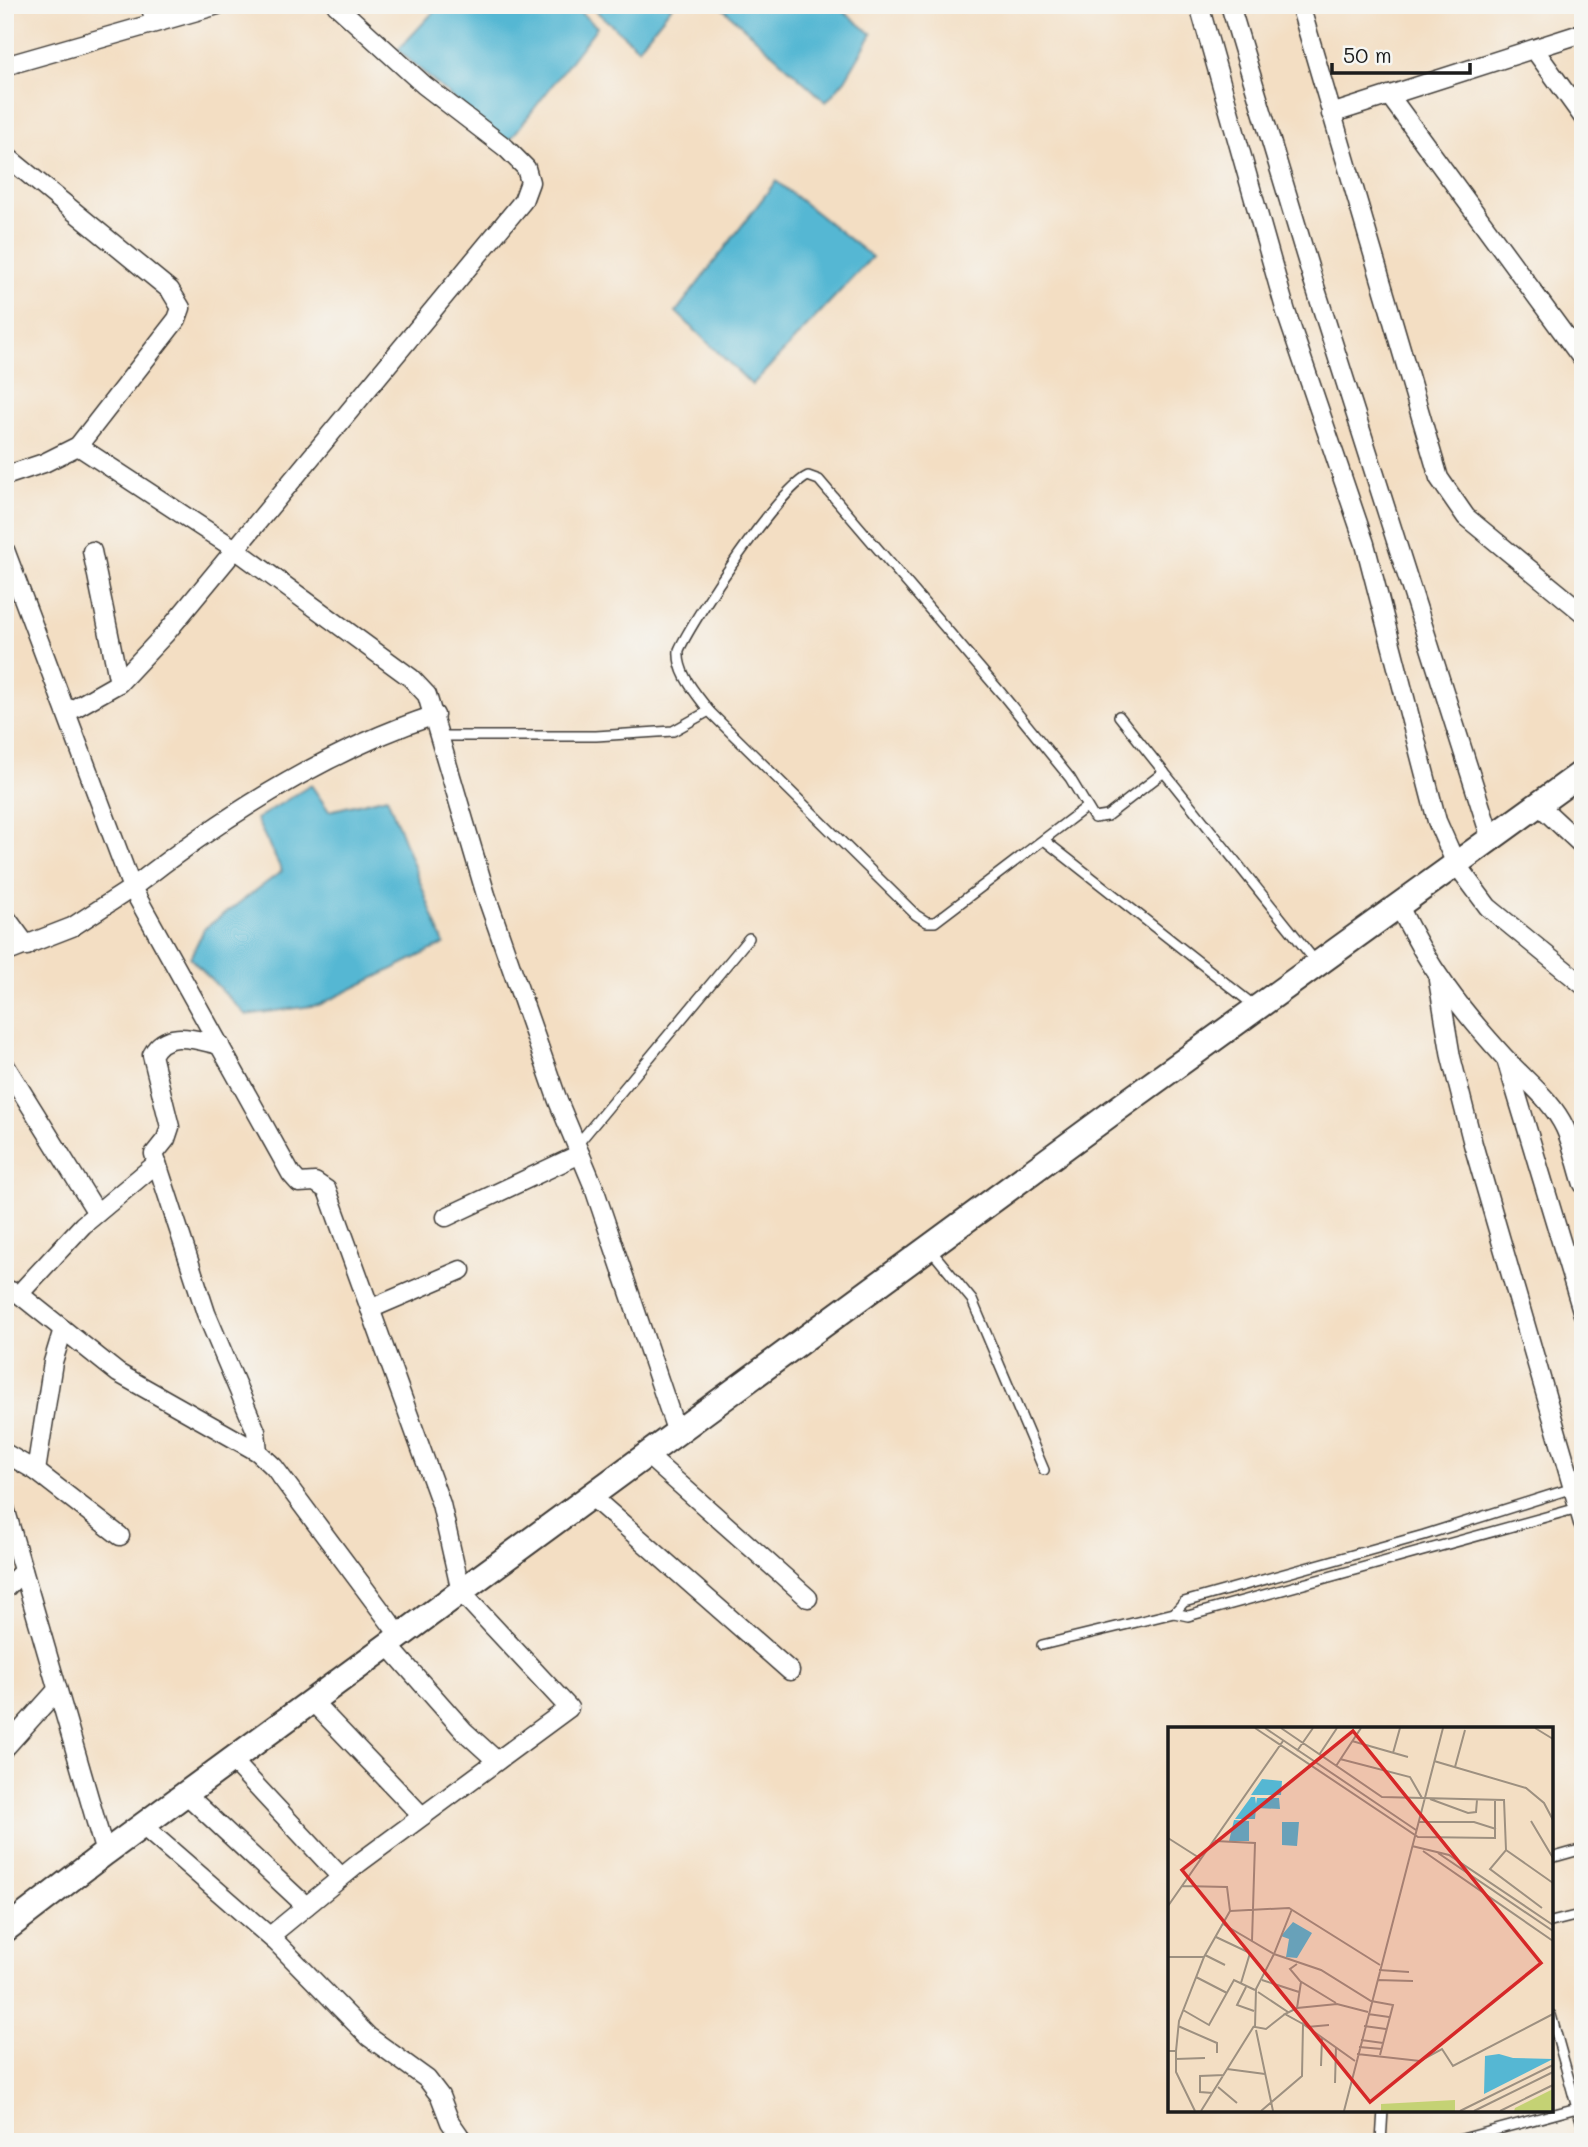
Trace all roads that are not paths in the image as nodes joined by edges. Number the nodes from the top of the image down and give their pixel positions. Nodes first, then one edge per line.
1 (218, 5) edge
2 (336, 5) edge
3 (1199, 5) edge
4 (1230, 5) edge
5 (1300, 5) edge
6 (152, 14) edge
7 (1583, 33) edge
8 (1534, 49) junction
9 (5, 66) edge
10 (1389, 95) junction
11 (1331, 114) junction
12 (1583, 117) edge
13 (5, 155) edge
14 (1583, 360) edge
15 (78, 446) junction
16 (5, 477) edge
17 (235, 549) junction
18 (5, 550) edge
19 (92, 551) dead end
20 (1583, 613) edge
21 (119, 684) junction
22 (709, 711) junction
23 (68, 712) junction
24 (435, 715) junction
25 (1119, 716) dead end
26 (440, 736) junction
27 (1164, 772) junction
28 (1583, 772) edge
29 (1539, 805) junction
30 (1085, 808) junction
31 (1491, 839) junction
32 (1044, 840) junction
33 (1583, 846) edge
34 (1456, 864) junction
35 (132, 888) junction
36 (1399, 906) junction
37 (5, 916) edge
38 (749, 939) dead end
39 (27, 946) junction
40 (5, 953) edge
41 (1317, 964) junction
42 (1438, 980) junction
43 (1583, 985) edge
44 (1257, 1007) junction
45 (220, 1045) junction
46 (1506, 1059) junction
47 (5, 1065) edge
48 (578, 1150) junction
49 (157, 1163) junction
50 (1583, 1184) edge
51 (97, 1213) junction
52 (446, 1217) dead end
53 (929, 1248) junction
54 (461, 1270) dead end
55 (12, 1291) edge
56 (370, 1309) junction
57 (1583, 1314) edge
58 (63, 1329) junction
59 (677, 1433) junction
60 (258, 1452) junction
61 (5, 1453) edge
62 (647, 1455) junction
63 (1044, 1470) dead end
64 (36, 1471) junction
65 (1573, 1488) junction
66 (592, 1496) junction
67 (5, 1508) edge
68 (1484, 1513) junction
69 (1580, 1516) edge
70 (1488, 1533) junction
71 (120, 1536) dead end
72 (23, 1571) junction
73 (5, 1589) edge
74 (461, 1592) junction
75 (807, 1598) dead end
76 (1174, 1612) junction
77 (394, 1641) junction
78 (1042, 1645) dead end
79 (790, 1671) dead end
80 (57, 1690) junction
81 (312, 1701) junction
82 (5, 1748) edge
83 (232, 1760) junction
84 (497, 1761) junction
85 (186, 1794) junction
86 (422, 1816) junction
87 (143, 1826) junction
88 (1583, 1849) edge
89 (105, 1853) junction
90 (1553, 1857) edge
91 (341, 1877) junction
92 (306, 1906) junction
93 (1583, 1914) edge
94 (1553, 1922) edge
95 (5, 1930) edge
96 (270, 1936) junction
97 (1553, 2021) edge
98 (1580, 2107) edge
99 (1383, 2112) edge
100 (1583, 2127) edge
101 (1471, 2139) edge
102 (464, 2142) edge
103 (1381, 2142) edge
104 (1451, 2142) edge

1 - 6 street
2 - 17 street
3 - 34 street
4 - 31 street
5 - 11 street
6 - 9 street
7 - 8 street
8 - 10 street
8 - 12 street
10 - 11 street
10 - 14 street
11 - 20 street
13 - 15 street
15 - 16 street
15 - 17 street
17 - 21 street
17 - 24 street
18 - 23 street
19 - 21 street
21 - 23 street
22 - 26 lane
22 - 30 lane
22 - 32 lane
23 - 35 street
24 - 26 street
24 - 35 street
25 - 27 lane
26 - 48 street
27 - 30 lane
27 - 41 lane
28 - 29 street
29 - 31 street
29 - 33 street
30 - 32 lane
31 - 34 street
32 - 44 lane
34 - 36 street
34 - 43 street
35 - 39 street
35 - 45 street
36 - 41 street
36 - 42 street
37 - 39 street
38 - 48 lane
39 - 40 street
41 - 44 street
42 - 46 street
42 - 65 street
44 - 53 street
45 - 49 street
45 - 56 street
46 - 50 street
46 - 57 street
47 - 51 street
48 - 52 street
48 - 59 street
49 - 51 street
49 - 60 street
51 - 55 street
53 - 59 street
53 - 63 lane
54 - 56 street
55 - 58 street
56 - 74 street
58 - 60 street
58 - 64 street
59 - 62 street
60 - 77 street
61 - 64 street
62 - 66 street
62 - 75 street
64 - 71 street
65 - 68 lane
65 - 69 street
66 - 74 street
66 - 79 street
67 - 72 street
68 - 70 lane
68 - 76 lane
69 - 70 lane
70 - 76 lane
72 - 73 street
72 - 80 street
74 - 77 street
74 - 84 street
76 - 78 lane
77 - 81 street
77 - 84 street
80 - 82 street
80 - 89 street
81 - 83 street
81 - 86 street
83 - 85 street
83 - 91 street
84 - 86 street
85 - 87 street
85 - 92 street
86 - 91 street
87 - 89 street
87 - 96 street
88 - 90 lane
89 - 95 street
91 - 92 street
92 - 96 street
93 - 94 lane
96 - 102 street
97 - 98 lane
98 - 100 lane
98 - 101 lane
99 - 103 lane
101 - 104 lane

